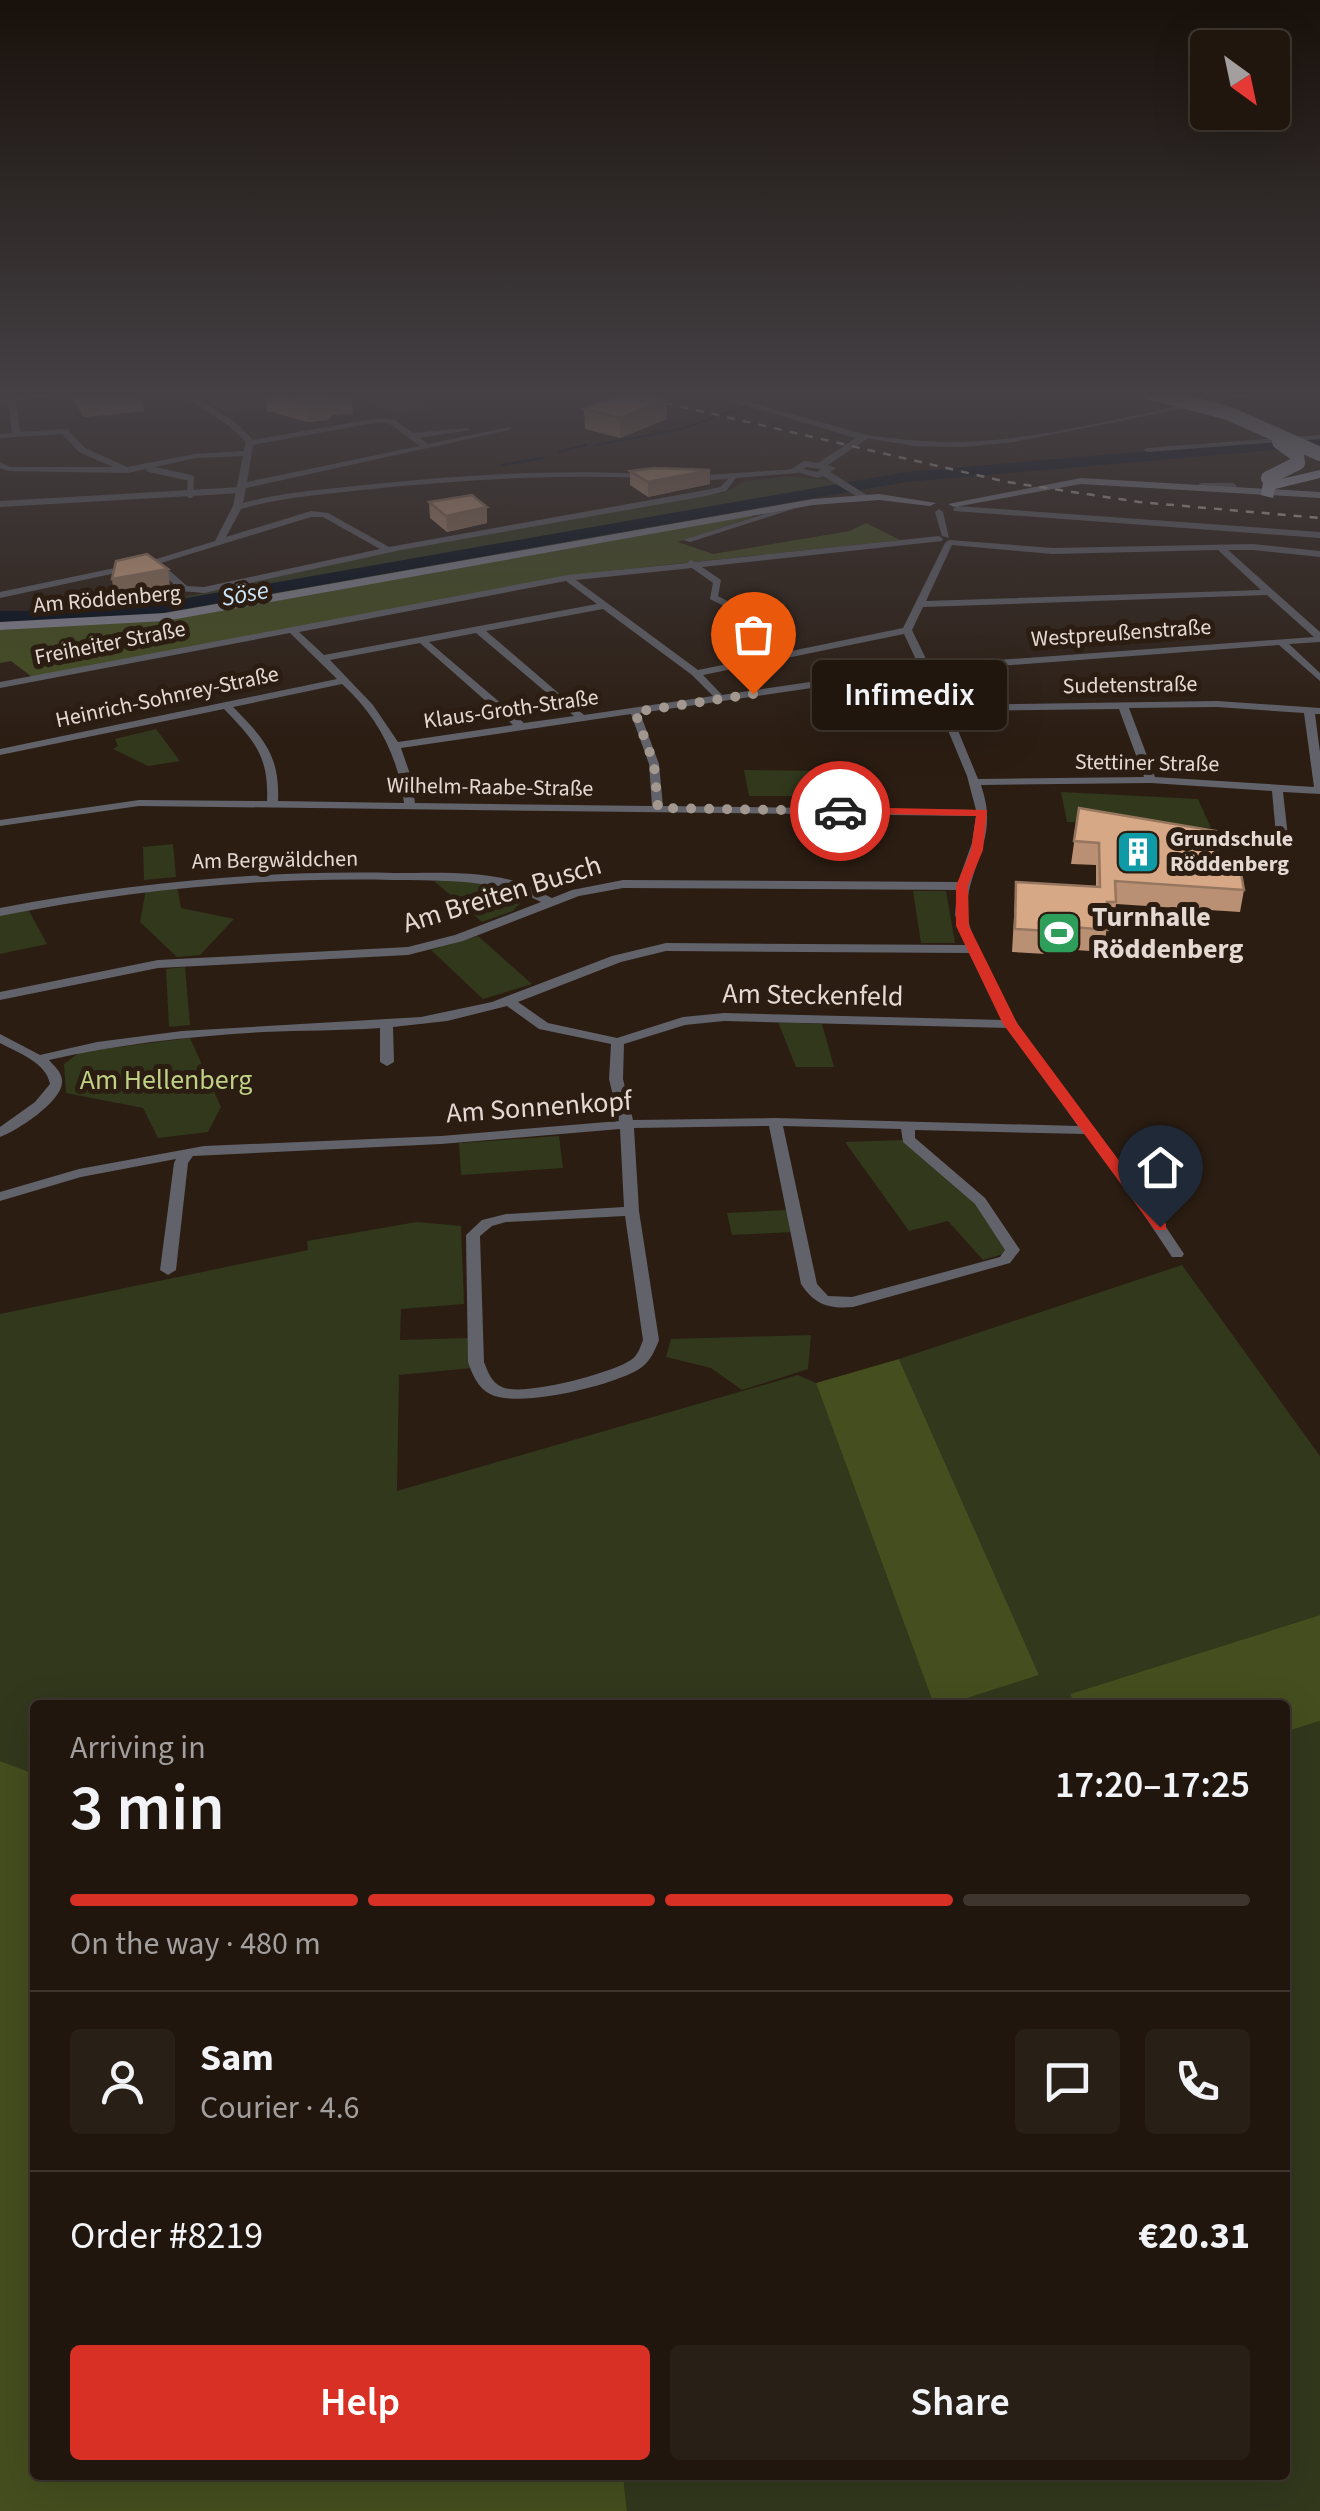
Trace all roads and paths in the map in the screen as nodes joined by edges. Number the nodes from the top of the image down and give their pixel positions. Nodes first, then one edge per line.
1 (236, 509) edge
2 (616, 509) edge
3 (768, 509) edge
4 (788, 509) edge
5 (936, 509) edge
6 (978, 509) edge
7 (1014, 509) edge
8 (1020, 515) junction
9 (232, 520) junction
10 (256, 531) junction
11 (1320, 536) edge
12 (219, 540) junction
13 (687, 540) dead end
14 (949, 540) junction
15 (1219, 547) junction
16 (388, 550) junction
17 (1320, 554) edge
18 (155, 562) junction
19 (691, 563) junction
20 (568, 578) junction
21 (1272, 592) junction
22 (0, 595) edge
23 (920, 604) junction
24 (604, 606) junction
25 (732, 607) dead end
26 (0, 626) edge
27 (291, 629) junction
28 (478, 630) junction
29 (907, 630) junction
30 (1320, 638) edge
31 (423, 640) junction
32 (1281, 642) junction
33 (321, 659) junction
34 (926, 668) junction
35 (696, 673) junction
36 (1320, 678) edge
37 (342, 681) junction
38 (0, 685) edge
39 (722, 699) junction
40 (225, 704) junction
41 (1122, 704) junction
42 (940, 708) junction
43 (1314, 711) edge
44 (635, 712) junction
45 (582, 719) junction
46 (522, 728) junction
47 (398, 745) junction
48 (0, 752) edge
49 (1151, 780) junction
50 (973, 782) junction
51 (1276, 788) junction
52 (1320, 791) edge
53 (272, 803) junction
54 (410, 806) junction
55 (658, 808) junction
56 (982, 813) junction
57 (0, 823) edge
58 (1283, 846) dead end
59 (962, 886) junction
60 (550, 902) junction
61 (0, 912) edge
62 (973, 949) junction
63 (0, 996) edge
64 (507, 1000) junction
65 (386, 1024) junction
66 (1010, 1024) junction
67 (0, 1038) edge
68 (618, 1042) junction
69 (42, 1058) junction
70 (388, 1062) dead end
71 (776, 1122) junction
72 (627, 1124) junction
73 (908, 1126) junction
74 (1086, 1130) junction
75 (0, 1133) edge
76 (188, 1152) junction
77 (0, 1196) edge
78 (632, 1212) junction
79 (1177, 1254) dead end
80 (168, 1270) dead end

1 - 9 street
2 - 16 street
3 - 26 main road, Am Röddenberg
4 - 13 street, Am Röddenberg
5 - 14 street
6 - 8 street
7 - 8 street
8 - 11 street
9 - 10 street
9 - 12 street
10 - 12 street
10 - 16 street
12 - 18 street
14 - 15 street, Freiheiter Straße
14 - 19 street, Freiheiter Straße
14 - 23 street
15 - 17 street, Freiheiter Straße
15 - 21 street
16 - 18 street
18 - 22 street
19 - 20 street, Freiheiter Straße
19 - 25 street
20 - 24 street
20 - 27 street, Freiheiter Straße
21 - 23 street
21 - 30 street
23 - 29 street
24 - 28 street
24 - 35 street
27 - 33 street
27 - 38 street, Freiheiter Straße
28 - 31 street
28 - 45 street
29 - 34 street
29 - 35 street
30 - 32 street, Westpreußenstraße
31 - 33 street
31 - 46 street
32 - 34 street, Westpreußenstraße
32 - 36 street
33 - 37 street
34 - 39 street, Klaus-Groth-Straße
34 - 42 street
35 - 39 street
37 - 40 street, Heinrich-Sohnrey-Straße
37 - 47 street
39 - 44 street, Klaus-Groth-Straße
40 - 48 street, Heinrich-Sohnrey-Straße
40 - 53 street
41 - 42 street, Sudetenstraße
41 - 43 street, Sudetenstraße
41 - 49 street
42 - 50 street
43 - 52 street
44 - 45 street, Klaus-Groth-Straße
44 - 55 street
45 - 46 street, Klaus-Groth-Straße
46 - 47 street, Klaus-Groth-Straße
47 - 54 street
49 - 50 street, Stettiner Straße
49 - 51 street, Stettiner Straße
50 - 56 street
51 - 52 street, Stettiner Straße
51 - 58 street
53 - 54 street, Wilhelm-Raabe-Straße
53 - 57 street, Wilhelm-Raabe-Straße
54 - 55 street, Wilhelm-Raabe-Straße
55 - 56 street, Wilhelm-Raabe-Straße
56 - 59 street
59 - 60 street, Am Breiten Busch
59 - 62 street
60 - 61 street, Am Bergwäldchen
60 - 63 street, Am Breiten Busch
62 - 64 street
62 - 66 street
64 - 65 street
64 - 68 street
65 - 69 street
65 - 70 street
66 - 68 street, Am Steckenfeld
66 - 74 street
67 - 69 street
68 - 72 street
69 - 75 street
71 - 72 street, Am Sonnenkopf
71 - 73 street, Am Sonnenkopf
71 - 73 street
72 - 76 street, Am Sonnenkopf
72 - 78 street
73 - 74 street, Am Sonnenkopf
74 - 79 street
76 - 77 street, Am Sonnenkopf
76 - 80 street
78 - 78 street

